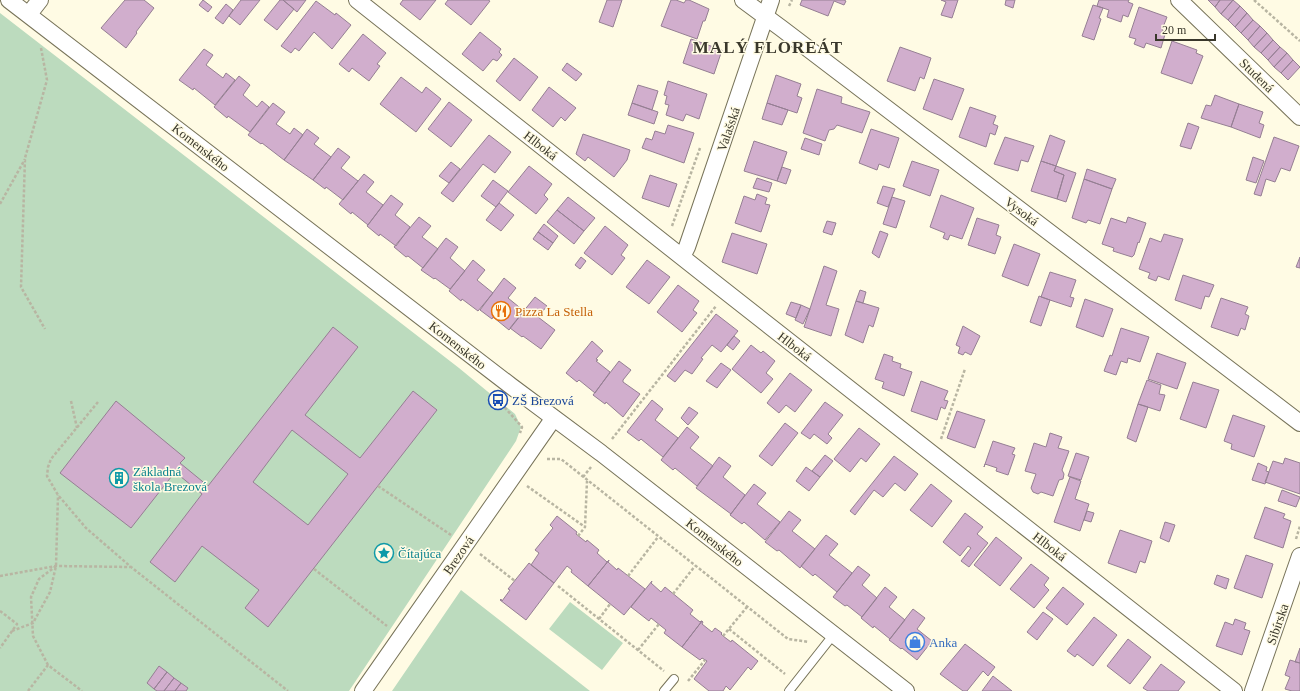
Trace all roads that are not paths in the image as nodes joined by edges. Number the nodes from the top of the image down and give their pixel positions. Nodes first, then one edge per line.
1 (10, 0) edge
2 (40, 0) edge
3 (357, 0) edge
4 (743, 0) edge
5 (771, 0) edge
6 (1179, 0) edge
7 (29, 14) junction
8 (766, 16) junction
9 (1300, 117) edge
10 (682, 257) junction
11 (553, 419) junction
12 (1300, 423) edge
13 (1300, 556) edge
14 (834, 634) junction
15 (674, 679) road end
16 (363, 691) edge
17 (664, 691) edge
18 (789, 691) edge
19 (906, 691) edge
20 (1234, 691) edge
21 (1253, 691) edge

1 - 7 street, Komenského
2 - 7 street
3 - 10 street, Hlboká
4 - 8 street, Vysoká
5 - 8 street, Valašská
6 - 9 street, Studená
7 - 11 street, Komenského
8 - 10 street, Valašská
8 - 12 street, Vysoká
10 - 20 street, Hlboká
11 - 14 street, Komenského
11 - 16 street, Brezová
13 - 21 street, Sibírska
14 - 18 lane
14 - 19 street, Komenského
15 - 17 lane

